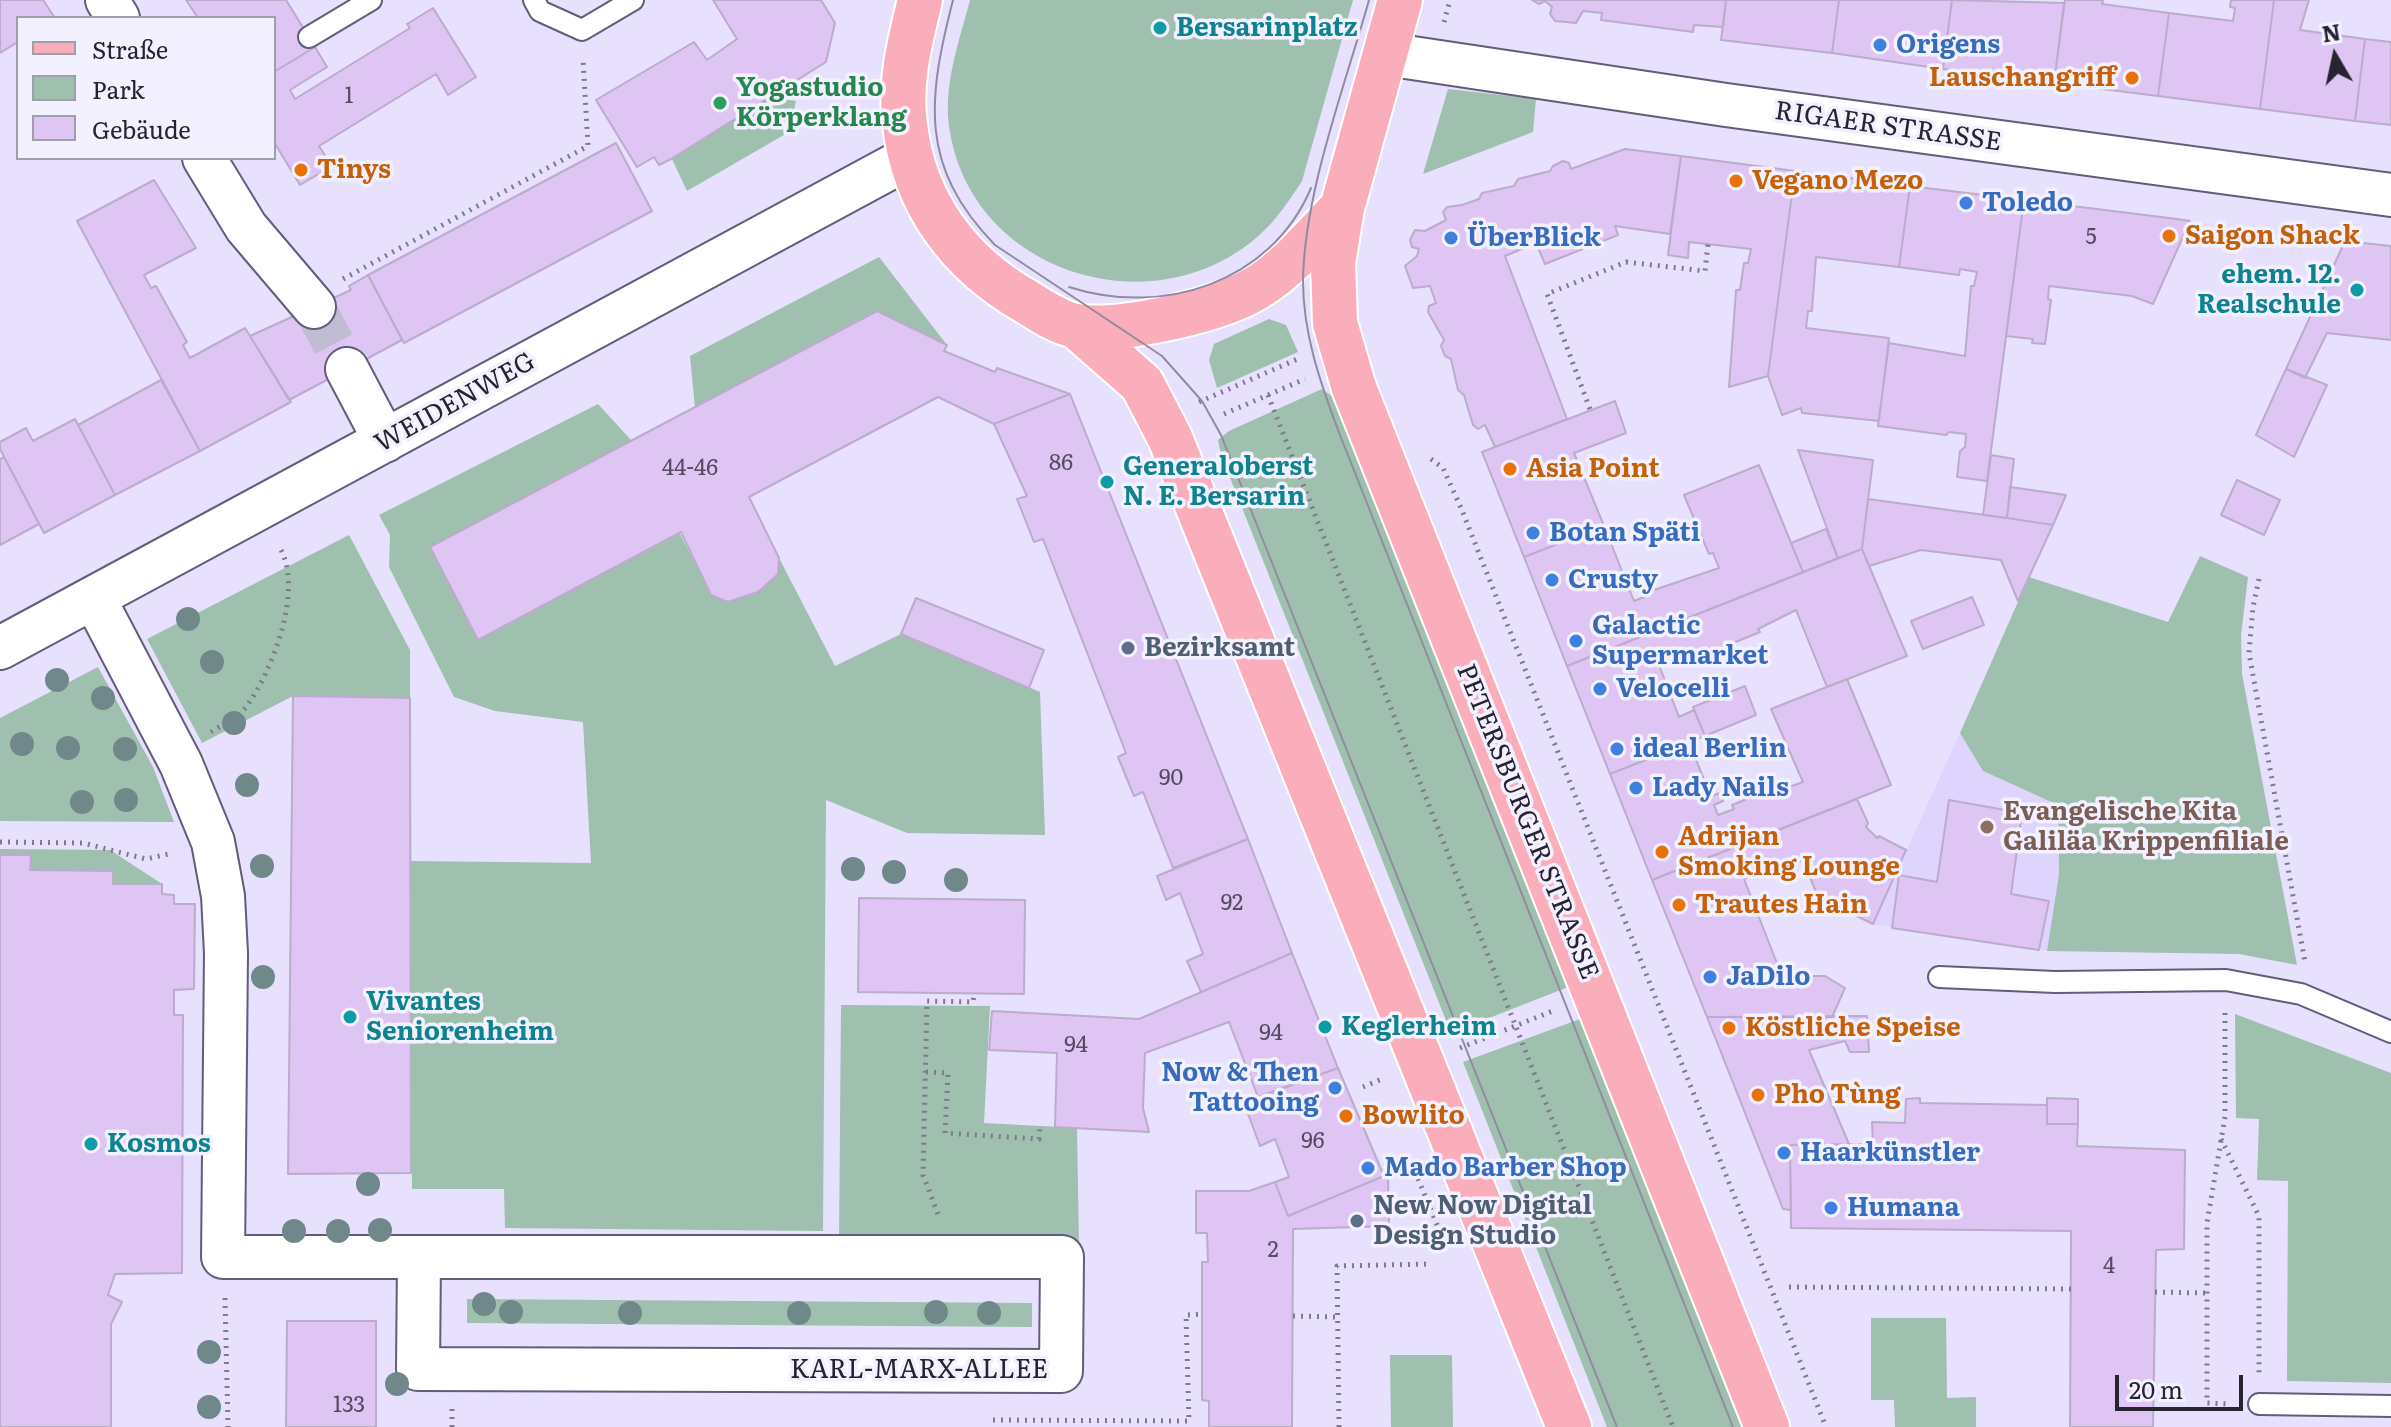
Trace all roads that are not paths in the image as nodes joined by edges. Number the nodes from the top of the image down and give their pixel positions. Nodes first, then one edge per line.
1 (371, 0) edge
2 (534, 0) edge
3 (633, 0) edge
4 (920, 0) edge
5 (1400, 0) edge
6 (309, 37) dead end
7 (1386, 54) junction
8 (910, 157) junction
9 (205, 160) edge
10 (2391, 195) edge
11 (1342, 208) junction
12 (314, 307) tunnel mouth
13 (1076, 326) junction
14 (347, 369) tunnel mouth
15 (385, 441) junction
16 (94, 598) junction
17 (0, 648) edge
18 (1939, 977) dead end
19 (2391, 1032) edge
20 (419, 1259) junction
21 (2259, 1404) road end
22 (2391, 1406) edge
23 (1569, 1427) edge
24 (1767, 1427) edge

1 - 6 lane
2 - 3 lane
4 - 8 main road
5 - 7 main road
7 - 10 street, RIGAER STRASSE
7 - 11 main road
8 - 13 main road
8 - 15 street, WEIDENWEG
9 - 12 street
11 - 13 main road
11 - 24 main road, PETERSBURGER STRASSE
13 - 23 main road
14 - 15 street
15 - 16 street, WEIDENWEG
16 - 17 street, WEIDENWEG
16 - 20 street, KARL-MARX-ALLEE
18 - 19 lane
20 - 20 street, KARL-MARX-ALLEE
21 - 22 lane

